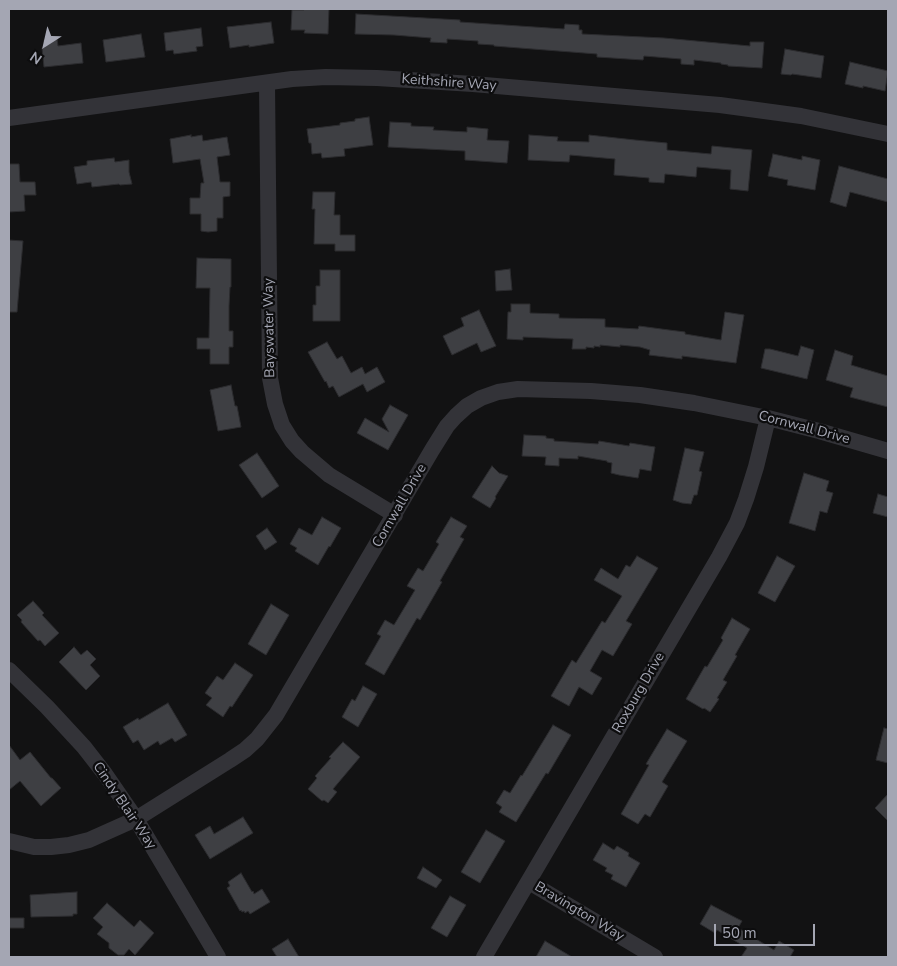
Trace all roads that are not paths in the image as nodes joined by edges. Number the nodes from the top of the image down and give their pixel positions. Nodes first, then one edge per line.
1 (267, 82) junction
2 (9, 118) edge
3 (888, 134) edge
4 (768, 418) junction
5 (888, 451) edge
6 (395, 515) junction
7 (9, 670) edge
8 (136, 819) junction
9 (9, 841) edge
10 (529, 882) junction
11 (218, 957) edge
12 (484, 957) edge
13 (655, 957) edge

1 - 2 street, Keithshire Way
1 - 3 street, Keithshire Way
1 - 6 street, Bayswater Way
4 - 5 street, Cornwall Drive
4 - 6 street, Cornwall Drive
4 - 10 street, Roxburg Drive
6 - 8 street, Cornwall Drive
7 - 8 street, Cindy Blair Way
8 - 9 street, Cornwall Drive
8 - 11 street, Cindy Blair Way
10 - 12 street, Roxburg Drive
10 - 13 street, Bravington Way

